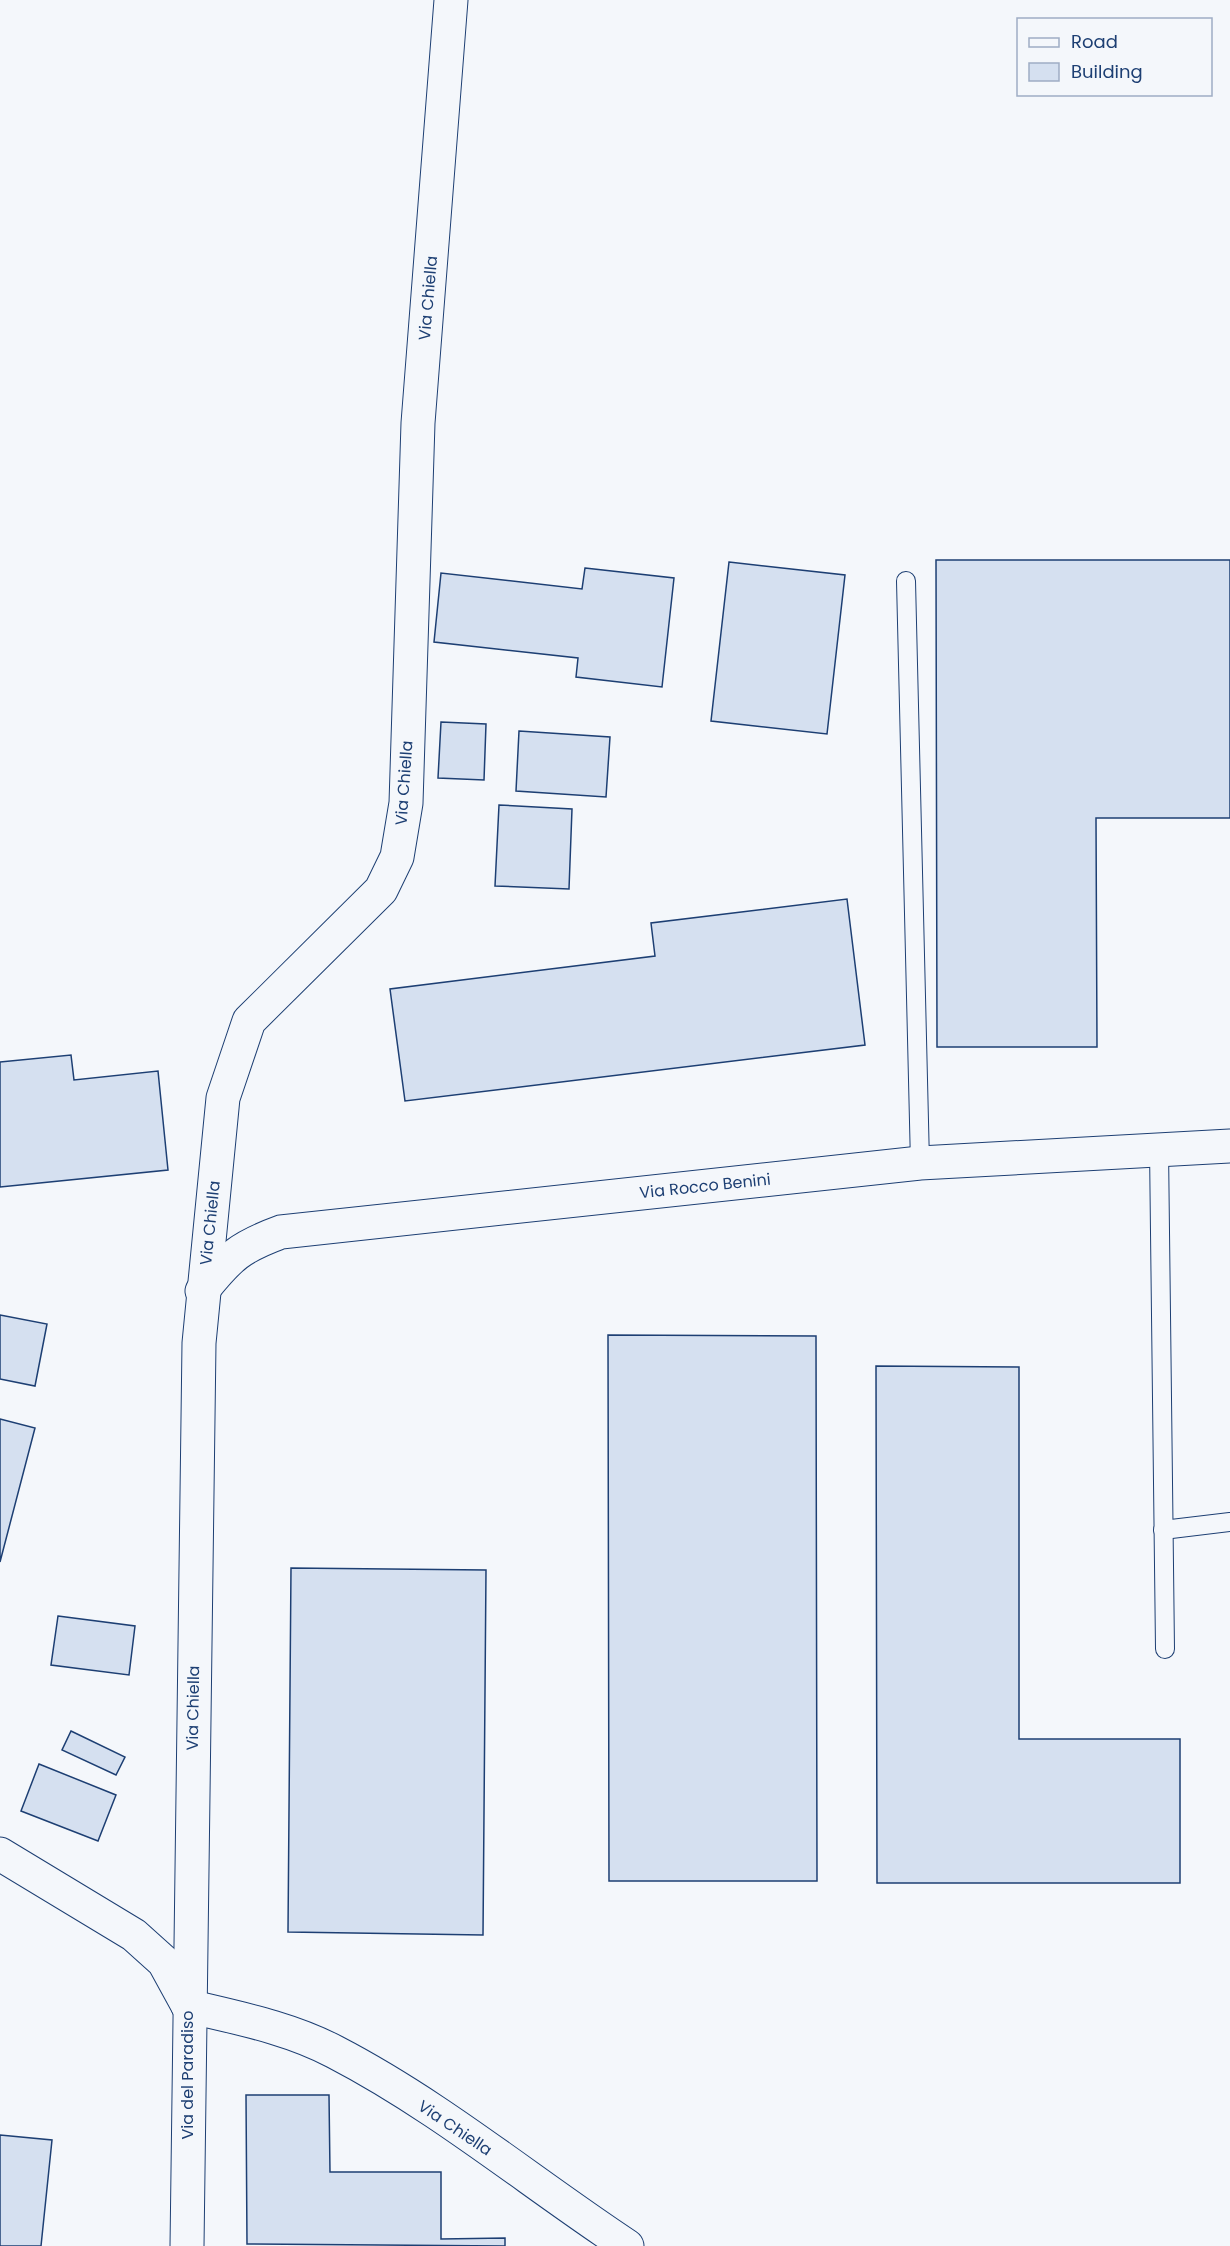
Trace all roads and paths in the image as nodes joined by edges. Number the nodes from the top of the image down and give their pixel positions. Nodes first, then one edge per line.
1 (451, 0) edge
2 (906, 581) dead end
3 (1230, 1146) edge
4 (1159, 1148) junction
5 (920, 1163) junction
6 (202, 1291) junction
7 (1230, 1522) edge
8 (1163, 1530) junction
9 (1165, 1649) dead end
10 (0, 1854) edge
11 (188, 2006) junction
12 (187, 2246) edge
13 (627, 2246) edge

1 - 6 street, Via Chiella
2 - 5 lane
3 - 4 street, Via Rocco Benini
4 - 5 street, Via Rocco Benini
4 - 8 lane
5 - 6 street, Via Rocco Benini
6 - 11 street, Via Chiella
7 - 8 lane
8 - 9 lane
10 - 11 street, Via del Paradiso
11 - 12 street, Via del Paradiso
11 - 13 street, Via Chiella

